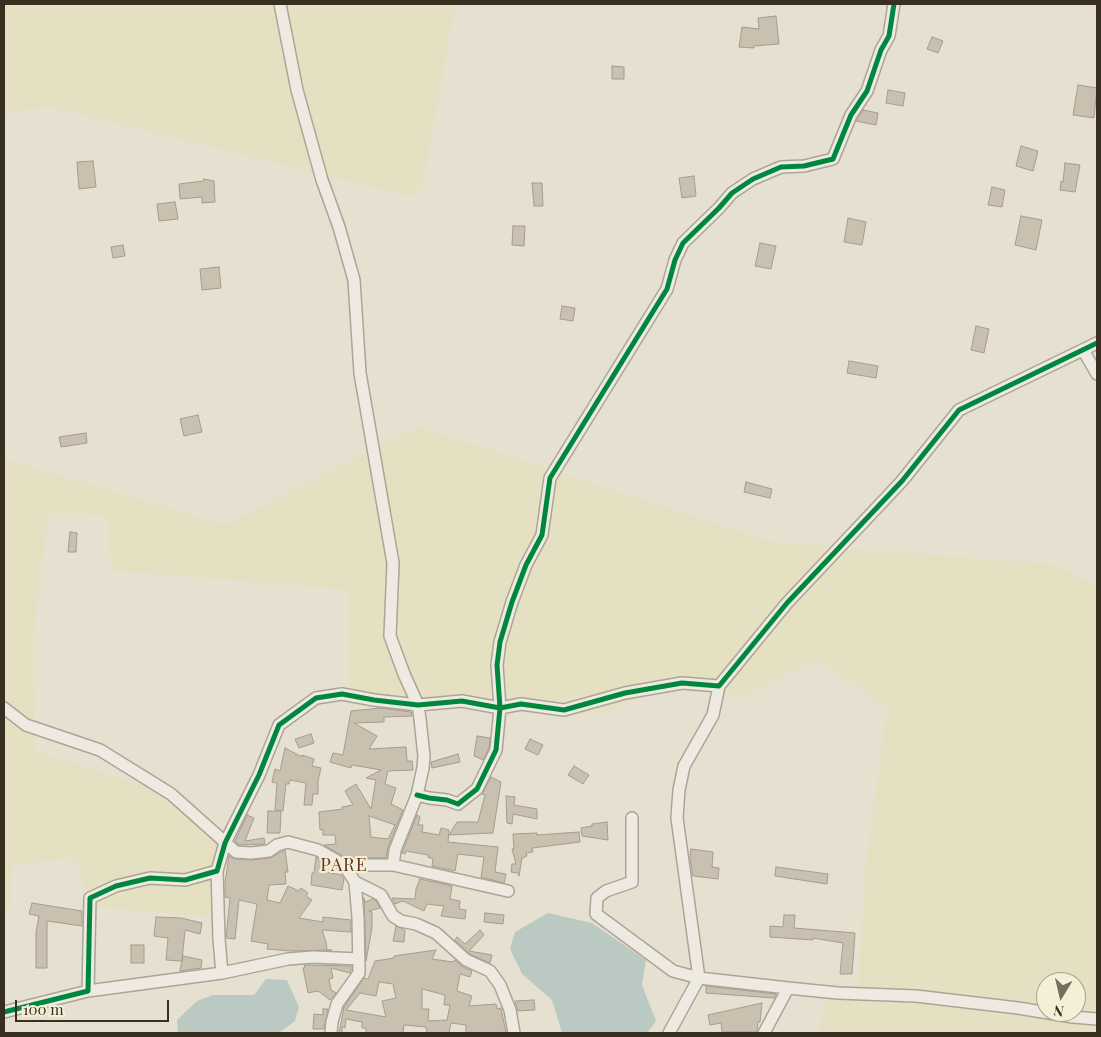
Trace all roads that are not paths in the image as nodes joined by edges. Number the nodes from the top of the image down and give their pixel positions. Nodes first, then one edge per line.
1 (280, 4) edge
2 (894, 4) edge
3 (1097, 343) edge
4 (1083, 350) junction
5 (1097, 374) edge
6 (719, 686) junction
7 (418, 705) junction
8 (4, 708) edge
9 (500, 708) junction
10 (417, 795) junction
11 (632, 818) dead end
12 (225, 843) junction
13 (344, 864) junction
14 (393, 866) junction
15 (217, 871) junction
16 (355, 882) junction
17 (508, 891) dead end
18 (359, 959) junction
19 (222, 973) junction
20 (699, 978) junction
21 (788, 988) junction
22 (88, 991) junction
23 (4, 1012) edge
24 (1097, 1019) edge
25 (332, 1033) edge
26 (514, 1033) edge
27 (669, 1033) edge
28 (764, 1033) edge

1 - 7 street
2 - 9 street
3 - 4 street
4 - 5 street
4 - 6 street
6 - 9 street
6 - 20 street
7 - 9 street
7 - 10 street
7 - 12 street
8 - 12 street
9 - 10 street
10 - 14 street
11 - 20 street
12 - 13 street
12 - 15 street
13 - 14 street
13 - 16 street
14 - 17 street
15 - 19 street
15 - 22 street
16 - 18 street
16 - 26 street
18 - 19 street
18 - 25 street
19 - 22 street
20 - 21 street
20 - 27 street
21 - 24 street
21 - 28 street
22 - 23 street

